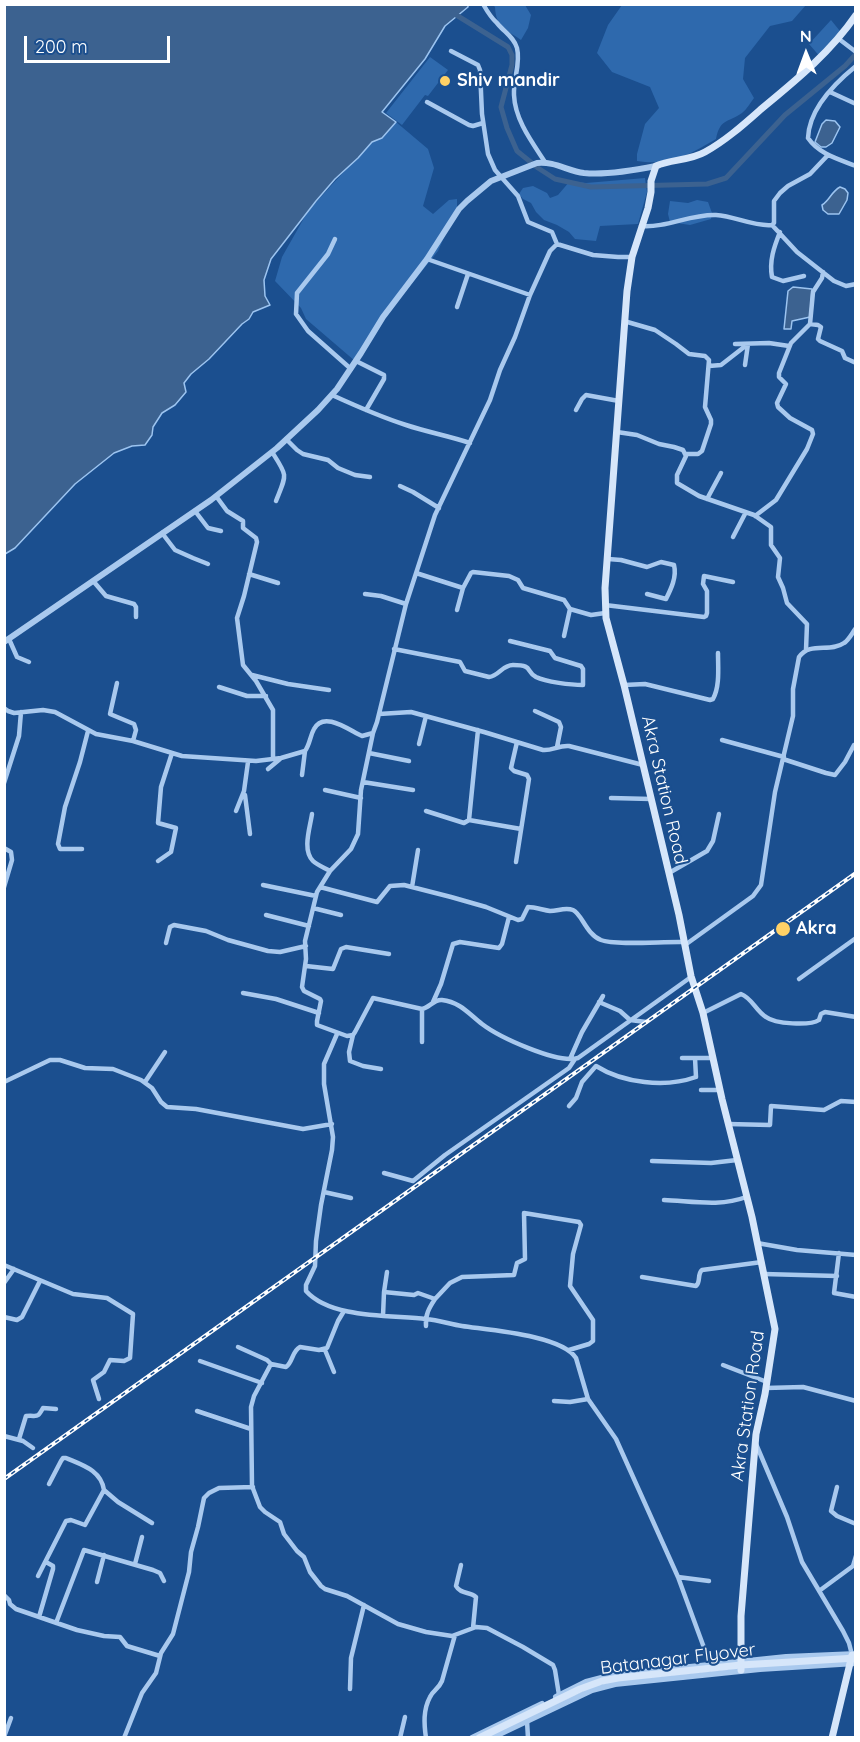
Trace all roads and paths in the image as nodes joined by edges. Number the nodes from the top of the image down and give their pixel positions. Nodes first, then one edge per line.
1 (483, 4) edge
2 (855, 15) edge
3 (839, 39) junction
4 (451, 51) dead end
5 (855, 52) edge
6 (855, 66) edge
7 (830, 92) junction
8 (427, 102) dead end
9 (855, 104) edge
10 (483, 123) junction
11 (828, 155) junction
12 (541, 162) junction
13 (656, 166) junction
14 (855, 166) edge
15 (501, 176) junction
16 (772, 225) junction
17 (641, 226) junction
18 (780, 232) junction
19 (335, 239) dead end
20 (556, 244) junction
21 (632, 256) junction
22 (428, 259) junction
23 (823, 272) junction
24 (468, 274) junction
25 (804, 276) dead end
26 (855, 284) edge
27 (530, 295) junction
28 (457, 307) dead end
29 (624, 321) junction
30 (810, 324) junction
31 (748, 344) junction
32 (735, 345) dead end
33 (789, 346) junction
34 (356, 361) junction
35 (709, 363) junction
36 (855, 363) edge
37 (744, 364) dead end
38 (351, 369) junction
39 (332, 395) junction
40 (619, 401) junction
41 (366, 410) junction
42 (576, 410) dead end
43 (617, 432) junction
44 (286, 439) junction
45 (470, 443) junction
46 (272, 452) junction
47 (686, 454) junction
48 (721, 473) dead end
49 (370, 477) dead end
50 (400, 486) dead end
51 (216, 496) junction
52 (708, 499) junction
53 (276, 501) dead end
54 (438, 508) junction
55 (195, 511) junction
56 (746, 512) junction
57 (755, 516) junction
58 (221, 531) dead end
59 (162, 533) junction
60 (733, 537) dead end
61 (608, 559) junction
62 (208, 564) dead end
63 (416, 573) junction
64 (249, 574) junction
65 (94, 582) junction
66 (733, 582) dead end
67 (278, 583) dead end
68 (463, 588) junction
69 (365, 594) dead end
70 (647, 594) dead end
71 (406, 604) junction
72 (570, 609) junction
73 (605, 609) junction
74 (457, 610) dead end
75 (136, 617) dead end
76 (855, 628) edge
77 (564, 636) dead end
78 (850, 637) junction
79 (7, 640) edge
80 (510, 641) dead end
81 (855, 642) edge
82 (394, 649) junction
83 (806, 650) junction
84 (718, 653) dead end
85 (29, 662) dead end
86 (252, 675) junction
87 (117, 683) dead end
88 (624, 684) junction
89 (219, 687) dead end
90 (329, 690) dead end
91 (266, 696) junction
92 (4, 708) edge
93 (535, 711) dead end
94 (21, 712) junction
95 (379, 714) junction
96 (426, 716) junction
97 (478, 730) junction
98 (88, 731) junction
99 (373, 733) junction
100 (722, 740) dead end
101 (133, 741) junction
102 (518, 742) junction
103 (419, 744) dead end
104 (854, 745) dead end
105 (557, 747) junction
106 (305, 751) junction
107 (172, 753) junction
108 (369, 753) junction
109 (281, 758) junction
110 (784, 758) junction
111 (273, 759) junction
112 (409, 761) dead end
113 (248, 762) junction
114 (643, 765) junction
115 (268, 769) dead end
116 (302, 775) dead end
117 (363, 782) junction
118 (4, 783) edge
119 (325, 790) dead end
120 (413, 790) dead end
121 (244, 791) junction
122 (361, 798) junction
123 (611, 798) dead end
124 (651, 799) junction
125 (236, 811) dead end
126 (426, 811) dead end
127 (312, 814) dead end
128 (719, 814) dead end
129 (469, 820) junction
130 (521, 829) junction
131 (250, 834) dead end
132 (4, 848) edge
133 (82, 849) dead end
134 (418, 850) dead end
135 (158, 861) dead end
136 (516, 862) dead end
137 (330, 870) junction
138 (669, 873) junction
139 (6, 876) edge
140 (263, 885) dead end
141 (4, 887) edge
142 (320, 887) junction
143 (412, 887) junction
144 (316, 896) junction
145 (313, 908) junction
146 (266, 915) dead end
147 (341, 915) dead end
148 (509, 917) junction
149 (309, 926) junction
150 (855, 939) edge
151 (166, 943) dead end
152 (685, 943) junction
153 (306, 946) junction
154 (389, 954) dead end
155 (306, 966) junction
156 (691, 977) junction
157 (799, 979) dead end
158 (243, 993) dead end
159 (603, 996) dead end
160 (599, 1002) junction
161 (432, 1004) junction
162 (422, 1009) junction
163 (319, 1012) junction
164 (703, 1013) junction
165 (855, 1017) edge
166 (630, 1020) junction
167 (646, 1022) dead end
168 (337, 1034) junction
169 (353, 1035) junction
170 (422, 1042) dead end
171 (165, 1052) dead end
172 (682, 1058) dead end
173 (695, 1058) junction
174 (713, 1058) junction
175 (572, 1059) junction
176 (381, 1069) dead end
177 (4, 1082) edge
178 (145, 1082) junction
179 (701, 1090) dead end
180 (720, 1090) junction
181 (855, 1102) edge
182 (568, 1106) dead end
183 (728, 1124) junction
184 (332, 1125) junction
185 (737, 1160) junction
186 (651, 1161) dead end
187 (384, 1173) dead end
188 (324, 1192) junction
189 (747, 1197) junction
190 (351, 1198) dead end
191 (664, 1200) dead end
192 (757, 1243) junction
193 (840, 1253) junction
194 (855, 1255) edge
195 (762, 1262) junction
196 (4, 1265) edge
197 (14, 1269) junction
198 (387, 1272) dead end
199 (764, 1274) junction
200 (837, 1276) junction
201 (642, 1277) dead end
202 (40, 1281) junction
203 (4, 1283) edge
204 (384, 1292) junction
205 (855, 1297) edge
206 (435, 1299) junction
207 (344, 1311) junction
208 (382, 1316) junction
209 (4, 1317) edge
210 (425, 1318) junction
211 (426, 1326) dead end
212 (238, 1347) dead end
213 (325, 1350) junction
214 (569, 1350) junction
215 (200, 1360) dead end
216 (272, 1364) junction
217 (723, 1365) dead end
218 (333, 1372) dead end
219 (262, 1383) junction
220 (766, 1385) junction
221 (99, 1398) dead end
222 (588, 1399) junction
223 (554, 1401) dead end
224 (855, 1401) edge
225 (56, 1409) dead end
226 (197, 1411) dead end
227 (251, 1429) junction
228 (4, 1436) edge
229 (20, 1439) junction
230 (755, 1442) junction
231 (33, 1448) dead end
232 (49, 1484) dead end
233 (253, 1487) junction
234 (837, 1487) dead end
235 (104, 1490) junction
236 (152, 1523) dead end
237 (855, 1524) edge
238 (142, 1537) dead end
239 (104, 1555) junction
240 (855, 1556) edge
241 (46, 1562) junction
242 (135, 1564) junction
243 (461, 1565) dead end
244 (38, 1576) dead end
245 (678, 1577) junction
246 (164, 1581) dead end
247 (709, 1581) dead end
248 (97, 1582) dead end
249 (819, 1591) junction
250 (4, 1595) edge
251 (364, 1605) junction
252 (39, 1617) junction
253 (56, 1623) junction
254 (473, 1628) junction
255 (455, 1635) junction
256 (160, 1656) junction
257 (854, 1659) edge
258 (741, 1661) junction
259 (713, 1664) junction
260 (741, 1671) junction
261 (718, 1673) junction
262 (350, 1689) dead end
263 (559, 1695) junction
264 (405, 1717) dead end
265 (11, 1718) dead end
266 (527, 1721) junction
267 (4, 1737) edge
268 (124, 1737) edge
269 (400, 1737) edge
270 (426, 1737) edge
271 (472, 1737) edge
272 (479, 1737) edge
273 (491, 1737) edge
274 (528, 1737) edge
275 (832, 1737) edge

1 - 12 street
2 - 3 main road
3 - 5 street
3 - 13 main road
4 - 10 street
6 - 7 street
7 - 9 street
7 - 11 street
8 - 10 street
10 - 15 street
11 - 14 street
11 - 16 street
12 - 13 street
12 - 15 street
13 - 17 main road, Akra Station Road
15 - 20 street
15 - 22 street
16 - 17 street
16 - 18 street
17 - 21 main road, Akra Station Road
18 - 23 street
18 - 25 street
19 - 38 street
20 - 21 street
20 - 27 street
21 - 29 main road, Akra Station Road
22 - 24 street
22 - 34 street
23 - 26 street
23 - 30 street
24 - 27 street
24 - 28 street
27 - 45 street
29 - 35 street
29 - 40 main road, Akra Station Road
30 - 33 street
30 - 36 street
31 - 32 street
31 - 33 street
31 - 35 street
31 - 37 street
33 - 57 street
34 - 38 street
34 - 41 street
35 - 47 street
38 - 39 street
39 - 41 street
39 - 44 street
40 - 42 street
40 - 43 main road, Akra Station Road
41 - 45 street
43 - 47 street
43 - 61 main road, Akra Station Road
44 - 46 street
44 - 49 street
45 - 54 street
46 - 51 street
46 - 53 street
47 - 52 street
48 - 52 street
50 - 54 street
51 - 55 street
51 - 64 street
52 - 56 street
54 - 63 street
55 - 58 street
55 - 59 street
56 - 57 street
56 - 60 street
57 - 83 street
59 - 62 street
59 - 65 street
61 - 70 street
61 - 73 main road, Akra Station Road
63 - 68 street
63 - 71 street
64 - 67 street
64 - 86 street
65 - 75 street
65 - 79 street
66 - 73 street
68 - 72 street
68 - 74 street
69 - 71 street
71 - 82 street
72 - 73 street
72 - 77 street
73 - 88 main road, Akra Station Road
76 - 78 street
78 - 81 street
78 - 83 street
79 - 85 street
80 - 82 street
82 - 95 street
83 - 110 street
84 - 88 street
86 - 90 street
86 - 91 street
87 - 101 street
88 - 114 main road, Akra Station Road
89 - 91 street
91 - 111 street
92 - 94 street
93 - 105 street
94 - 98 street
94 - 118 street
95 - 96 street
95 - 99 street
96 - 97 street
96 - 103 street
97 - 102 street
97 - 129 street
98 - 101 street
98 - 133 street
99 - 106 street
99 - 108 street
100 - 110 street
101 - 107 street
102 - 105 street
102 - 130 street
104 - 110 street
105 - 114 street
106 - 109 street
106 - 116 street
107 - 113 street
107 - 135 street
108 - 112 street
108 - 117 street
109 - 111 street
109 - 115 street
110 - 152 street
111 - 113 street
113 - 121 street
114 - 124 main road, Akra Station Road
117 - 120 street
117 - 122 street
119 - 122 street
121 - 125 street
121 - 131 street
122 - 137 street
123 - 124 street
124 - 138 main road, Akra Station Road
126 - 129 street
127 - 137 street
128 - 138 street
129 - 130 street
130 - 136 street
132 - 139 street
134 - 143 street
137 - 142 street
138 - 152 main road, Akra Station Road
139 - 141 street
140 - 144 street
142 - 143 street
142 - 144 street
143 - 148 street
144 - 145 street
145 - 147 street
145 - 149 street
146 - 149 street
148 - 152 street
148 - 161 street
149 - 153 street
150 - 157 street
151 - 153 street
152 - 156 main road, Akra Station Road
153 - 155 street
154 - 155 street
155 - 163 street
156 - 164 main road, Akra Station Road
156 - 166 street
158 - 163 street
159 - 160 street
160 - 166 street
160 - 175 street
161 - 162 street
161 - 175 street
162 - 169 street
162 - 170 street
163 - 168 street
164 - 165 street
164 - 174 main road, Akra Station Road
166 - 167 street
166 - 175 street
168 - 169 street
168 - 184 street
169 - 176 street
171 - 178 street
172 - 173 street
173 - 174 street
173 - 182 street
174 - 180 main road, Akra Station Road
175 - 187 street
177 - 178 street
178 - 184 street
179 - 180 street
180 - 183 main road, Akra Station Road
181 - 183 street
183 - 185 main road, Akra Station Road
184 - 188 street
185 - 186 street
185 - 189 main road, Akra Station Road
188 - 190 street
188 - 207 street
189 - 191 street
189 - 192 main road, Akra Station Road
192 - 193 street
192 - 195 main road, Akra Station Road
193 - 194 street
193 - 200 street
195 - 199 main road, Akra Station Road
195 - 201 street
196 - 197 street
197 - 202 street
197 - 203 street
198 - 204 street
199 - 200 street
199 - 220 main road, Akra Station Road
200 - 205 street
202 - 209 street
202 - 221 street
204 - 206 street
204 - 208 street
206 - 210 street
206 - 214 street
207 - 208 street
207 - 213 street
208 - 210 street
210 - 211 street
210 - 214 street
212 - 216 street
213 - 216 street
213 - 218 street
214 - 222 street
215 - 219 street
216 - 219 street
217 - 220 street
219 - 227 street
220 - 224 street
220 - 230 main road, Akra Station Road
222 - 223 street
222 - 245 street
225 - 229 street
226 - 227 street
227 - 233 street
228 - 229 street
229 - 231 street
230 - 249 street
230 - 258 main road, Akra Station Road
232 - 235 street
233 - 251 street
233 - 256 street
234 - 237 street
235 - 236 street
235 - 241 street
238 - 242 street
239 - 242 street
239 - 248 street
239 - 253 street
240 - 249 street
241 - 244 street
241 - 252 street
242 - 246 street
243 - 254 street
245 - 247 street
245 - 259 street
249 - 257 street
250 - 252 street
251 - 255 street
251 - 262 street
252 - 253 street
253 - 256 street
254 - 255 street
254 - 263 street
255 - 270 street
256 - 268 street
257 - 258 street
257 - 260 street
257 - 272 main road, Batanagar Flyover, bridge
257 - 275 main road
258 - 259 street
258 - 260 main road, Akra Station Road
259 - 261 street
259 - 263 street
260 - 261 street
261 - 266 street
263 - 271 street
264 - 269 street
265 - 267 street
266 - 273 street
266 - 274 street

